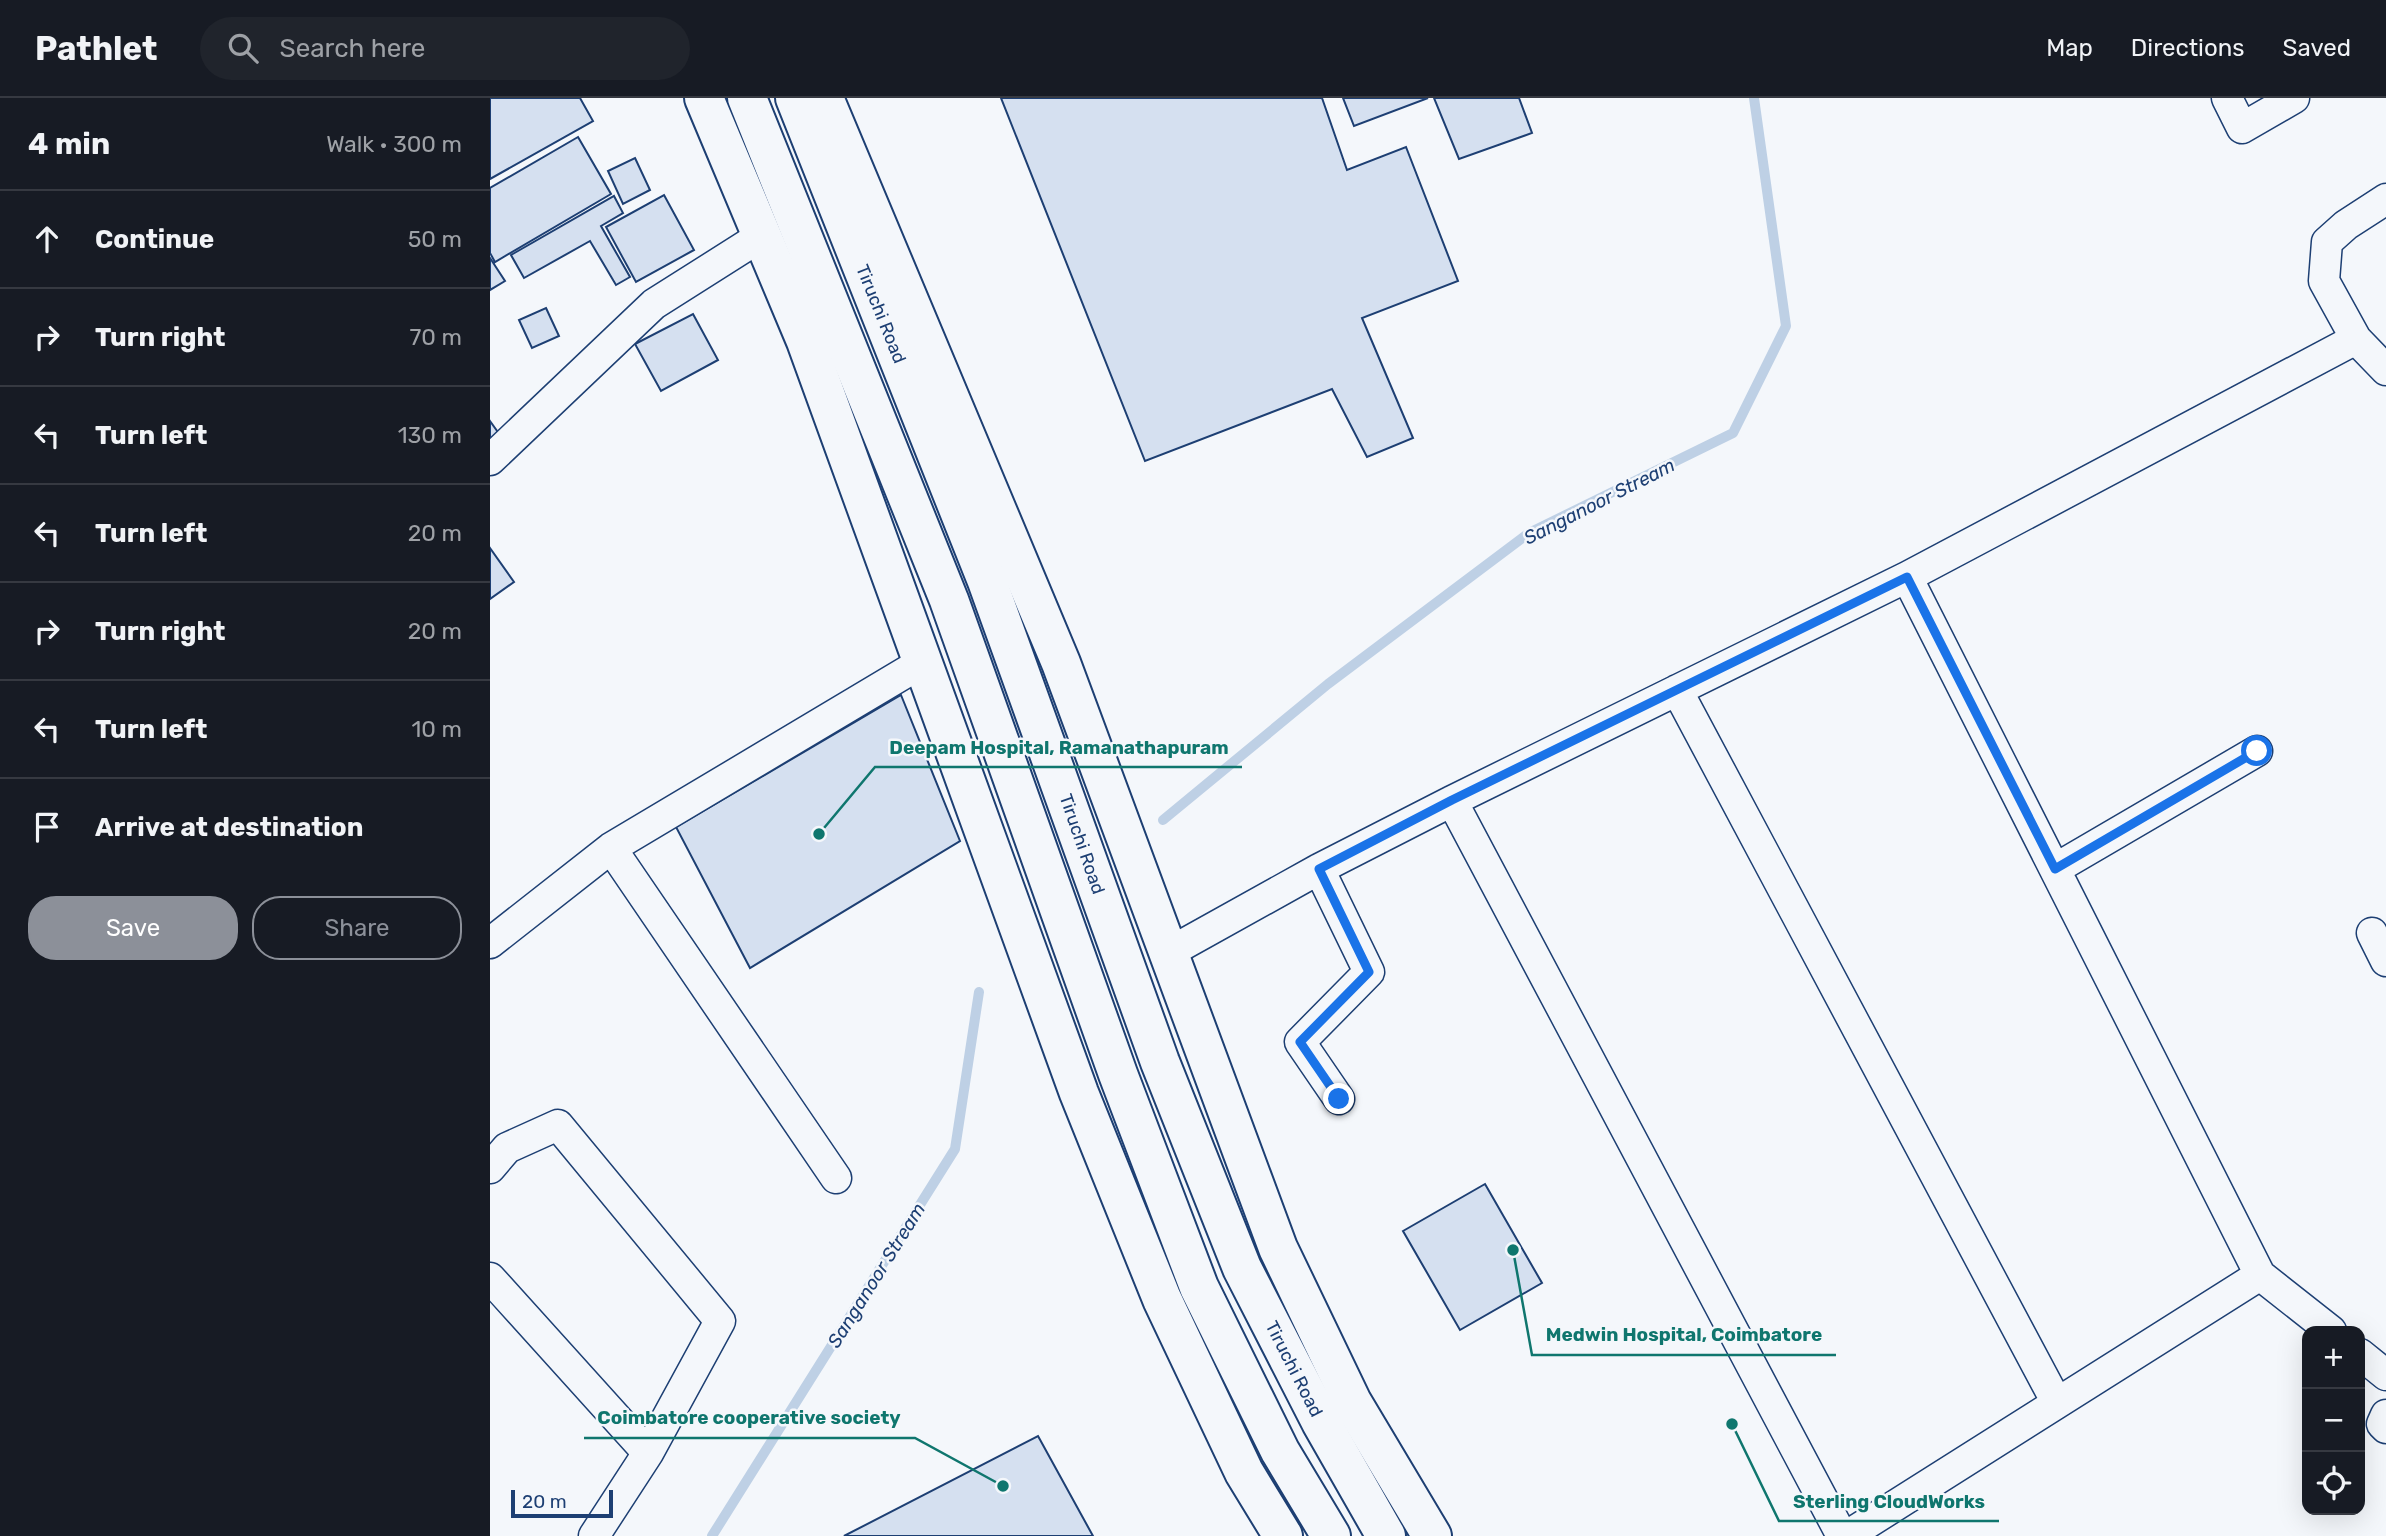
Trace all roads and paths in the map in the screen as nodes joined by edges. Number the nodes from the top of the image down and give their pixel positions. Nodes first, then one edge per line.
1 (704, 98) edge
2 (747, 98) edge
3 (795, 98) edge
4 (824, 98) edge
5 (2227, 98) edge
6 (2294, 98) edge
7 (2386, 199) edge
8 (763, 235) junction
9 (2356, 339) junction
10 (2386, 370) edge
11 (490, 460) edge
12 (1907, 577) junction
13 (923, 662) junction
14 (1677, 690) junction
15 (2257, 751) dead end
16 (1452, 800) junction
17 (611, 848) junction
18 (1319, 869) junction
19 (2055, 869) junction
20 (2372, 933) dead end
21 (490, 943) edge
22 (1168, 953) junction
23 (2386, 961) edge
24 (1339, 1099) dead end
25 (490, 1168) edge
26 (836, 1178) dead end
27 (2260, 1275) junction
28 (490, 1278) edge
29 (2325, 1326) edge
30 (2365, 1358) edge
31 (2386, 1376) edge
32 (2057, 1403) junction
33 (2386, 1415) edge
34 (2386, 1428) edge
35 (648, 1452) junction
36 (594, 1536) edge
37 (1283, 1536) edge
38 (1331, 1536) edge
39 (1386, 1536) edge
40 (1432, 1536) edge
41 (1844, 1536) edge

1 - 8 main road
2 - 38 main road
3 - 39 main road, Tiruchi Road
4 - 22 main road
5 - 6 street
7 - 9 street
8 - 11 street
8 - 13 main road
9 - 10 street
9 - 12 street
12 - 14 street
12 - 19 street
13 - 17 street
13 - 37 main road
14 - 16 street
14 - 32 street
15 - 19 street
16 - 18 street
16 - 41 street
17 - 21 street
17 - 26 street
18 - 22 street
18 - 24 street
19 - 27 street
20 - 23 street
22 - 40 main road
25 - 35 street
27 - 29 street
27 - 32 street
28 - 35 street
30 - 31 street
32 - 41 street
33 - 34 street
35 - 36 street

